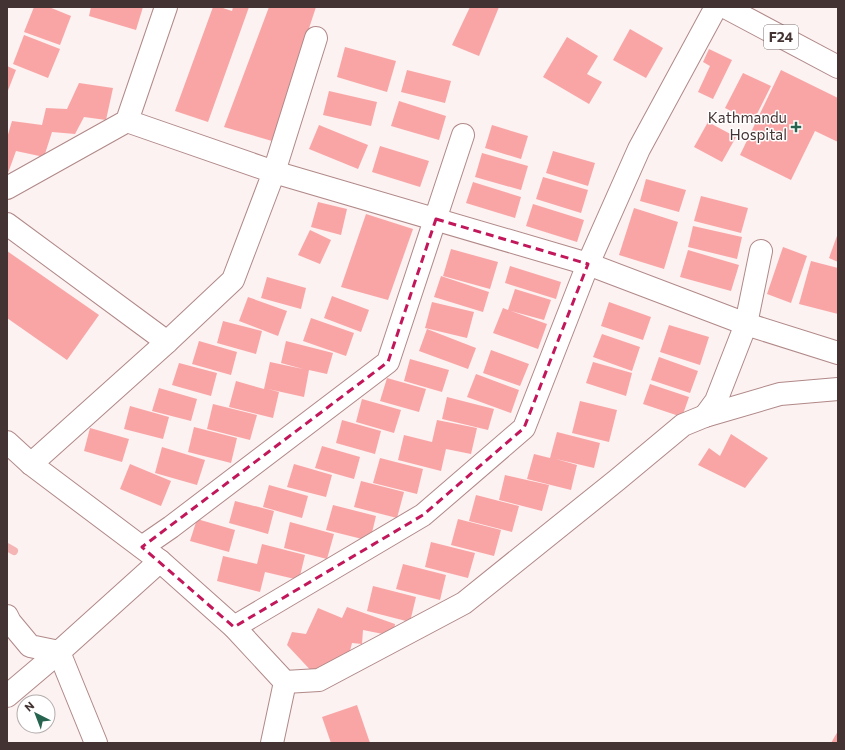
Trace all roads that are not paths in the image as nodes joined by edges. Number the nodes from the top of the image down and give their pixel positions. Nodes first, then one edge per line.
1 (166, 7) edge
2 (716, 7) edge
3 (725, 7) edge
4 (316, 38) dead end
5 (838, 67) edge
6 (127, 121) junction
7 (463, 135) dead end
8 (274, 172) junction
9 (7, 188) edge
10 (436, 219) junction
11 (7, 224) edge
12 (761, 251) dead end
13 (588, 264) junction
14 (746, 324) junction
15 (168, 342) junction
16 (838, 353) edge
17 (838, 389) edge
18 (705, 416) junction
19 (7, 442) edge
20 (31, 464) junction
21 (142, 547) junction
22 (160, 560) junction
23 (7, 616) edge
24 (234, 627) junction
25 (59, 652) junction
26 (285, 682) junction
27 (7, 696) edge
28 (96, 743) edge
29 (272, 743) edge

1 - 6 street
2 - 13 street
3 - 5 street, F24
4 - 8 street
6 - 8 street
6 - 9 street
7 - 10 street
8 - 10 street
8 - 15 street
10 - 13 street
10 - 21 street
11 - 15 street
12 - 14 street
13 - 14 street
13 - 24 street
14 - 16 street
14 - 18 street
15 - 20 street
17 - 18 street
18 - 26 street
19 - 20 street
20 - 21 street
21 - 22 street
22 - 24 street
22 - 25 street
23 - 25 street
24 - 26 street
25 - 27 street
25 - 28 street
26 - 29 street

